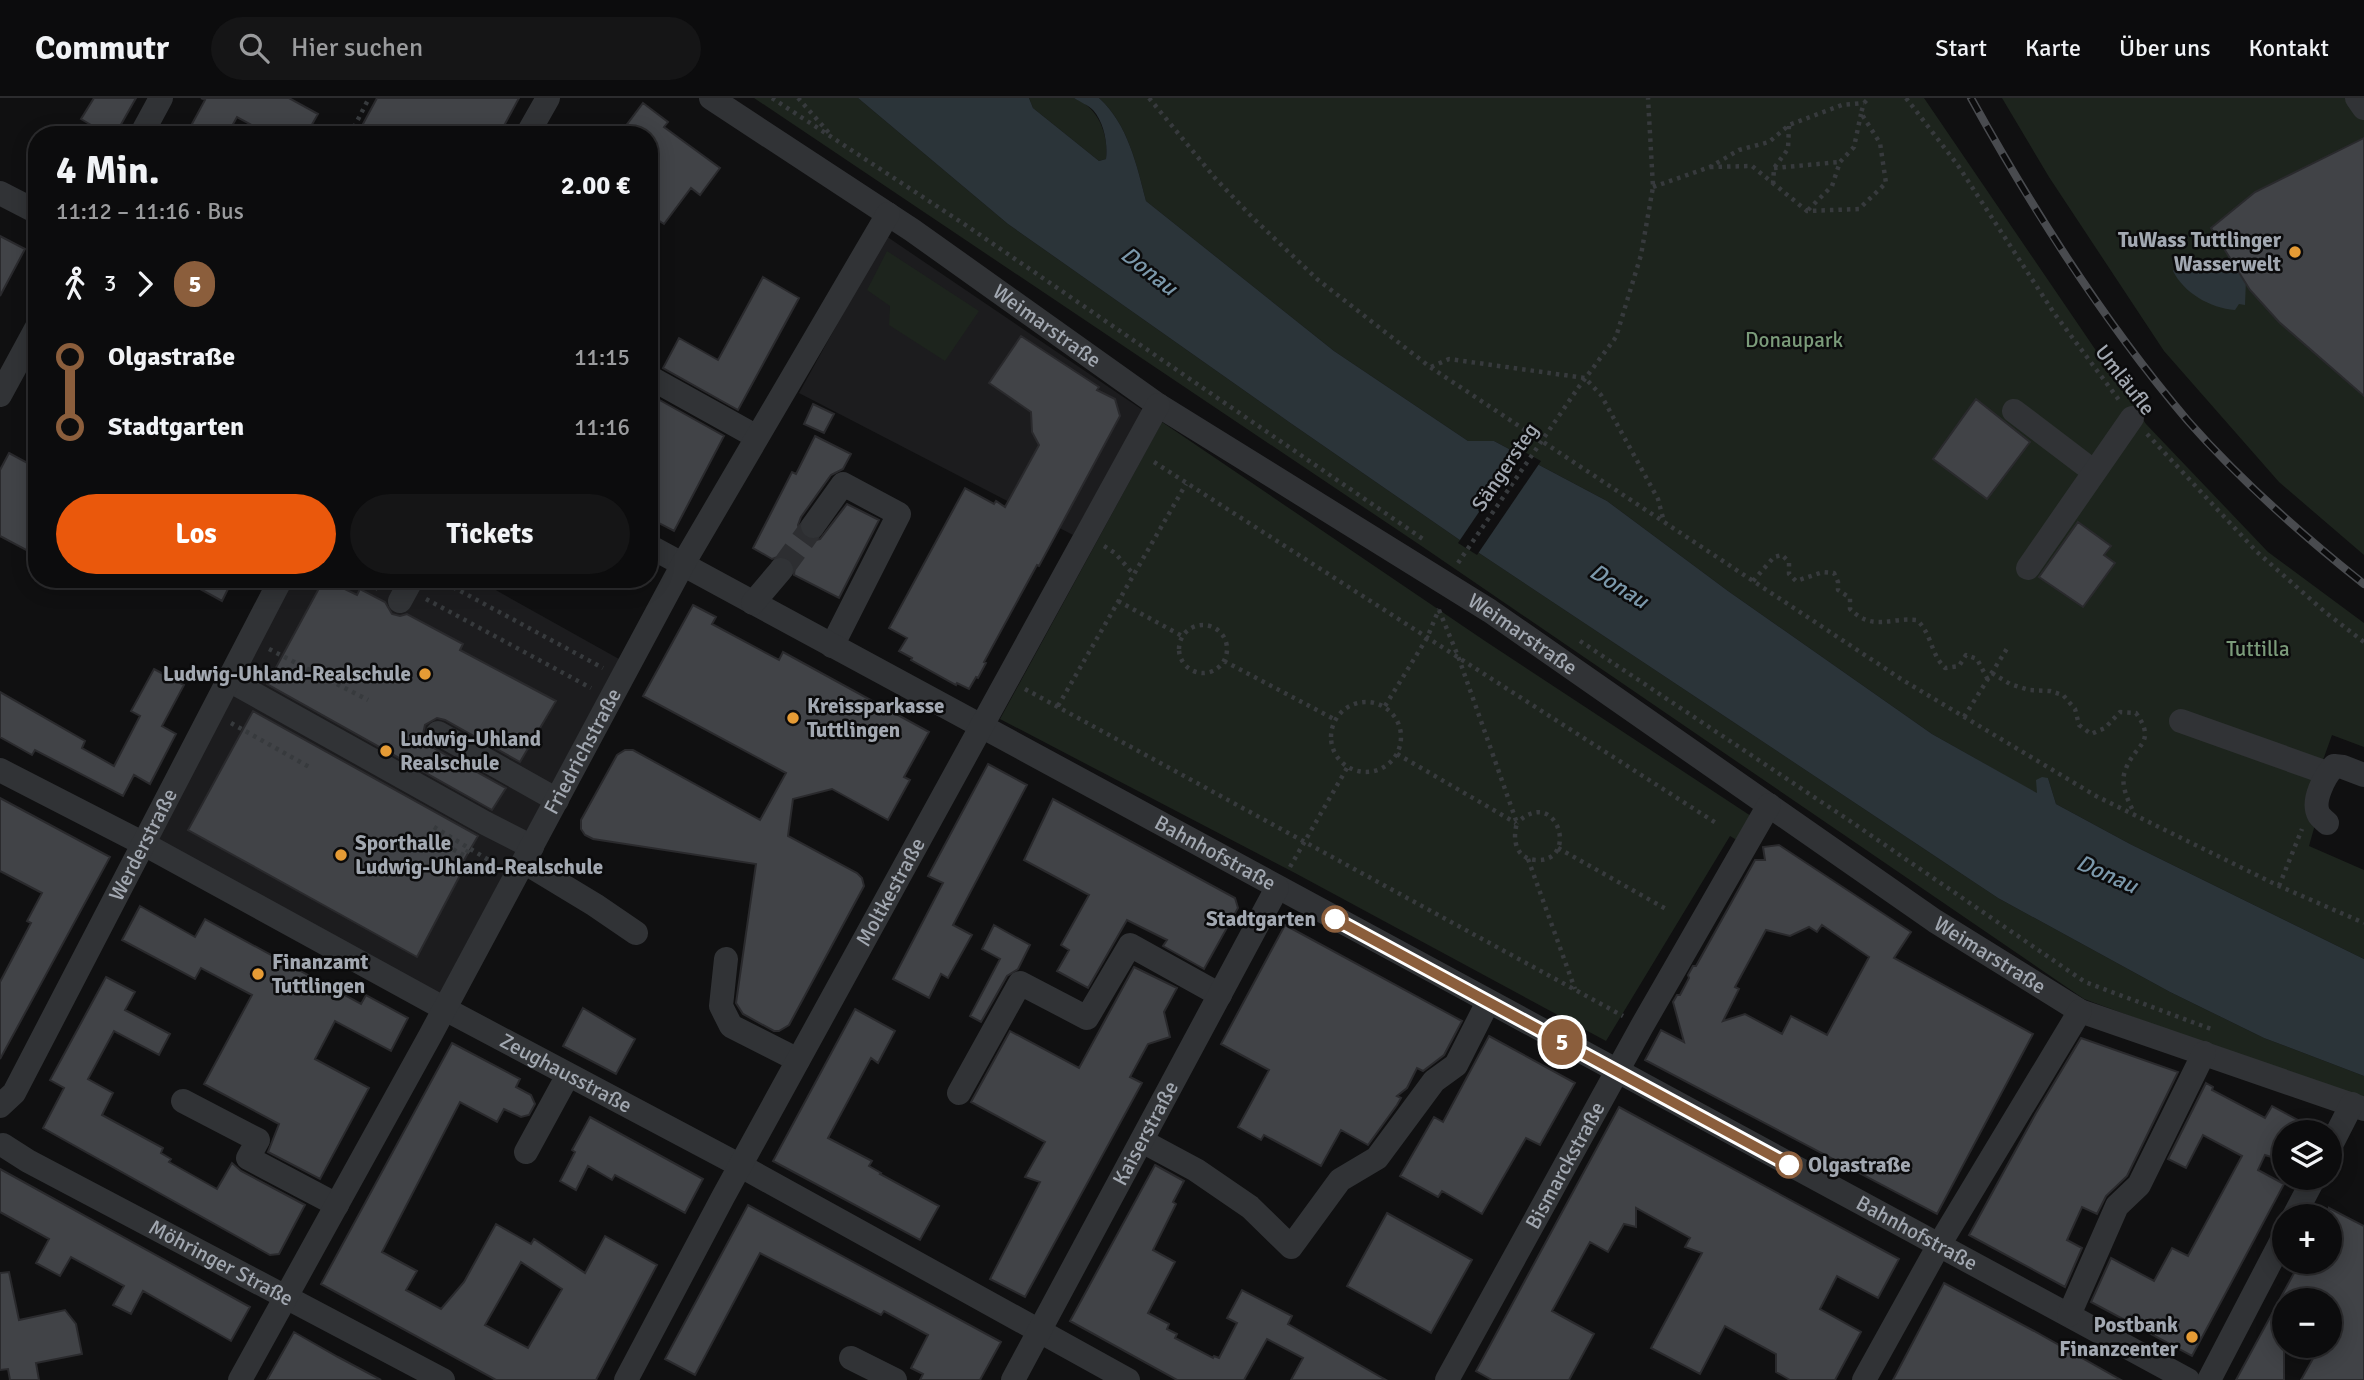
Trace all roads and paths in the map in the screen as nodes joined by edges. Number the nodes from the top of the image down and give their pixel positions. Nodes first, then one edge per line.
1 (161, 98) edge
2 (369, 98) edge
3 (548, 98) edge
4 (711, 98) edge
5 (772, 98) edge
6 (798, 98) edge
7 (1149, 98) edge
8 (1648, 98) edge
9 (1869, 98) edge
10 (1906, 98) edge
11 (2357, 98) edge
12 (1864, 103) junction
13 (2364, 108) edge
14 (1861, 113) junction
15 (1789, 125) junction
16 (146, 126) edge
17 (355, 126) edge
18 (532, 126) edge
19 (834, 139) junction
20 (1840, 162) junction
21 (1710, 167) junction
22 (1774, 168) junction
23 (1773, 184) junction
24 (1653, 187) junction
25 (0, 193) edge
26 (28, 207) edge
27 (1807, 211) junction
28 (888, 214) junction
29 (28, 344) edge
30 (1430, 367) junction
31 (1585, 378) junction
32 (658, 382) edge
33 (0, 395) edge
34 (1158, 405) junction
35 (2014, 411) dead end
36 (2132, 418) junction
37 (757, 437) junction
38 (1133, 448) junction
39 (2093, 471) junction
40 (1186, 484) junction
41 (1664, 522) junction
42 (813, 526) tunnel mouth
43 (1086, 534) junction
44 (1424, 540) dead end
45 (658, 551) edge
46 (1447, 555) dead end
47 (682, 564) junction
48 (2028, 568) dead end
49 (781, 570) tunnel mouth
50 (1470, 570) dead end
51 (1134, 575) junction
52 (1454, 575) junction
53 (1753, 581) junction
54 (276, 588) edge
55 (453, 588) edge
56 (406, 589) edge
57 (1118, 601) junction
58 (753, 603) junction
59 (1439, 610) junction
60 (1182, 636) junction
61 (1573, 637) dead end
62 (251, 638) junction
63 (1427, 638) junction
64 (2364, 642) edge
65 (832, 646) junction
66 (2008, 647) dead end
67 (1458, 656) junction
68 (1224, 661) junction
69 (1992, 673) junction
70 (1007, 679) junction
71 (229, 680) junction
72 (1988, 680) junction
73 (616, 688) junction
74 (368, 700) dead end
75 (1058, 706) junction
76 (1385, 706) junction
77 (212, 712) junction
78 (1964, 717) junction
79 (1334, 719) junction
80 (2181, 721) dead end
81 (981, 725) junction
82 (438, 733) dead end
83 (1397, 754) junction
84 (311, 768) dead end
85 (1347, 768) junction
86 (0, 770) edge
87 (2328, 773) junction
88 (2364, 775) edge
89 (557, 800) junction
90 (1769, 805) junction
91 (2135, 815) junction
92 (2323, 818) joint
93 (1517, 823) junction
94 (1716, 823) dead end
95 (434, 827) dead end
96 (431, 837) dead end
97 (1304, 841) junction
98 (144, 844) junction
99 (470, 847) junction
100 (1558, 848) junction
101 (1528, 859) junction
102 (523, 862) junction
103 (1282, 879) junction
104 (2279, 886) junction
105 (1666, 909) dead end
106 (2364, 923) edge
107 (636, 933) dead end
108 (726, 959) dead end
109 (1575, 989) junction
110 (1220, 995) junction
111 (1488, 1002) junction
112 (445, 1009) junction
113 (2080, 1011) junction
114 (1642, 1026) junction
115 (2218, 1031) dead end
116 (2204, 1053) junction
117 (798, 1059) junction
118 (1616, 1072) junction
119 (568, 1075) junction
120 (959, 1093) dead end
121 (183, 1101) dead end
122 (0, 1107) edge
123 (2358, 1107) edge
124 (2342, 1130) edge
125 (1142, 1141) junction
126 (1, 1146) edge
127 (526, 1152) dead end
128 (741, 1166) junction
129 (337, 1205) junction
130 (1939, 1245) junction
131 (2272, 1259) edge
132 (287, 1296) junction
133 (2069, 1315) junction
134 (1040, 1332) junction
135 (851, 1358) dead end
136 (240, 1380) edge
137 (443, 1380) edge
138 (626, 1380) edge
139 (895, 1380) edge
140 (1013, 1380) edge
141 (1128, 1380) edge
142 (1447, 1380) edge
143 (1864, 1380) edge
144 (2188, 1380) edge
145 (2209, 1380) edge

1 - 16 street
2 - 17 path
3 - 18 street
4 - 28 street, Weimarstraße
5 - 19 path
6 - 19 path
7 - 30 path
8 - 24 path, Sängersteg
9 - 12 path
10 - 36 path, Umläufle
11 - 13 street
12 - 14 path
12 - 15 path
14 - 20 path
14 - 27 path
15 - 21 path
15 - 22 path
19 - 44 path
20 - 22 path
20 - 27 path
21 - 23 path
21 - 24 path
22 - 23 path
23 - 27 path
24 - 31 path, Sängersteg
25 - 26 street
28 - 34 street, Weimarstraße
28 - 37 street, Friedrichstraße
29 - 33 street
30 - 31 path
30 - 41 path
31 - 41 path
31 - 52 path, Sängersteg, bridge
32 - 37 street
34 - 38 street, Moltkestraße
34 - 52 street, Weimarstraße
35 - 39 street
36 - 39 street
36 - 64 path, Umläufle
37 - 47 street, Friedrichstraße
38 - 40 path
38 - 43 street, Moltkestraße
39 - 48 street
40 - 51 path
40 - 63 path
41 - 53 path
42 - 65 street
43 - 51 path
43 - 70 street, Moltkestraße
45 - 47 street, Bahnhofstraße
46 - 52 path
47 - 58 street, Bahnhofstraße
47 - 73 street, Friedrichstraße
49 - 58 street
50 - 52 path
51 - 57 path
52 - 59 path, Sängersteg
52 - 90 street, Weimarstraße
53 - 72 path
53 - 78 path
54 - 62 street, Werderstraße
55 - 73 path
56 - 73 path
57 - 60 path
57 - 75 path
58 - 65 street, Bahnhofstraße
59 - 63 path, Sängersteg
59 - 67 path
60 - 68 path
60 - 68 path
61 - 115 path
62 - 71 street, Werderstraße
62 - 74 path
63 - 67 path
63 - 76 path, Sängersteg
65 - 81 street, Bahnhofstraße
66 - 69 path
67 - 93 path
67 - 94 path
68 - 79 path
69 - 72 path
69 - 91 path
70 - 75 path
70 - 81 street, Moltkestraße
71 - 77 street, Werderstraße
71 - 102 street
72 - 78 path
73 - 89 street, Friedrichstraße
75 - 97 path
76 - 79 path
76 - 83 path
77 - 84 path
77 - 98 street, Werderstraße
78 - 91 path
79 - 85 path
80 - 87 street
81 - 103 street, Bahnhofstraße
81 - 117 street, Moltkestraße
82 - 89 street
83 - 85 path
83 - 93 path
85 - 97 path
86 - 98 street, Zeughausstraße
87 - 88 street
87 - 92 street
89 - 102 street, Friedrichstraße
90 - 113 street, Weimarstraße
90 - 114 street, Bismarckstraße
91 - 104 path
92 - 104 path
93 - 100 path
93 - 101 path
95 - 99 path
96 - 99 path
97 - 103 path
97 - 109 path
98 - 112 street, Zeughausstraße
98 - 122 street, Werderstraße
99 - 102 path
100 - 101 path
100 - 105 path
101 - 109 path
102 - 107 street
102 - 112 street, Friedrichstraße
103 - 110 street, Kaiserstraße
103 - 111 street, Bahnhofstraße
104 - 106 path
108 - 117 street
109 - 114 path
110 - 120 street
110 - 125 street, Kaiserstraße
111 - 118 street, Bahnhofstraße
111 - 125 street
112 - 119 street, Zeughausstraße
112 - 129 street, Friedrichstraße
113 - 116 street, Weimarstraße
113 - 130 street
114 - 118 street, Bismarckstraße
116 - 123 street, Weimarstraße
116 - 133 street
117 - 128 street, Moltkestraße
118 - 130 street, Bahnhofstraße
118 - 142 street, Bismarckstraße
119 - 127 street
119 - 128 street, Zeughausstraße
121 - 129 street
122 - 126 street, Möhringer Straße
123 - 124 street
125 - 134 street, Kaiserstraße
126 - 132 street, Möhringer Straße
128 - 134 street, Zeughausstraße
128 - 138 street, Moltkestraße
129 - 132 street, Friedrichstraße
130 - 133 street, Bahnhofstraße
130 - 143 street
131 - 145 street
132 - 136 street, Friedrichstraße
132 - 137 street, Möhringer Straße
133 - 144 street, Bahnhofstraße
134 - 140 street, Kaiserstraße
134 - 141 street, Zeughausstraße
135 - 139 street

